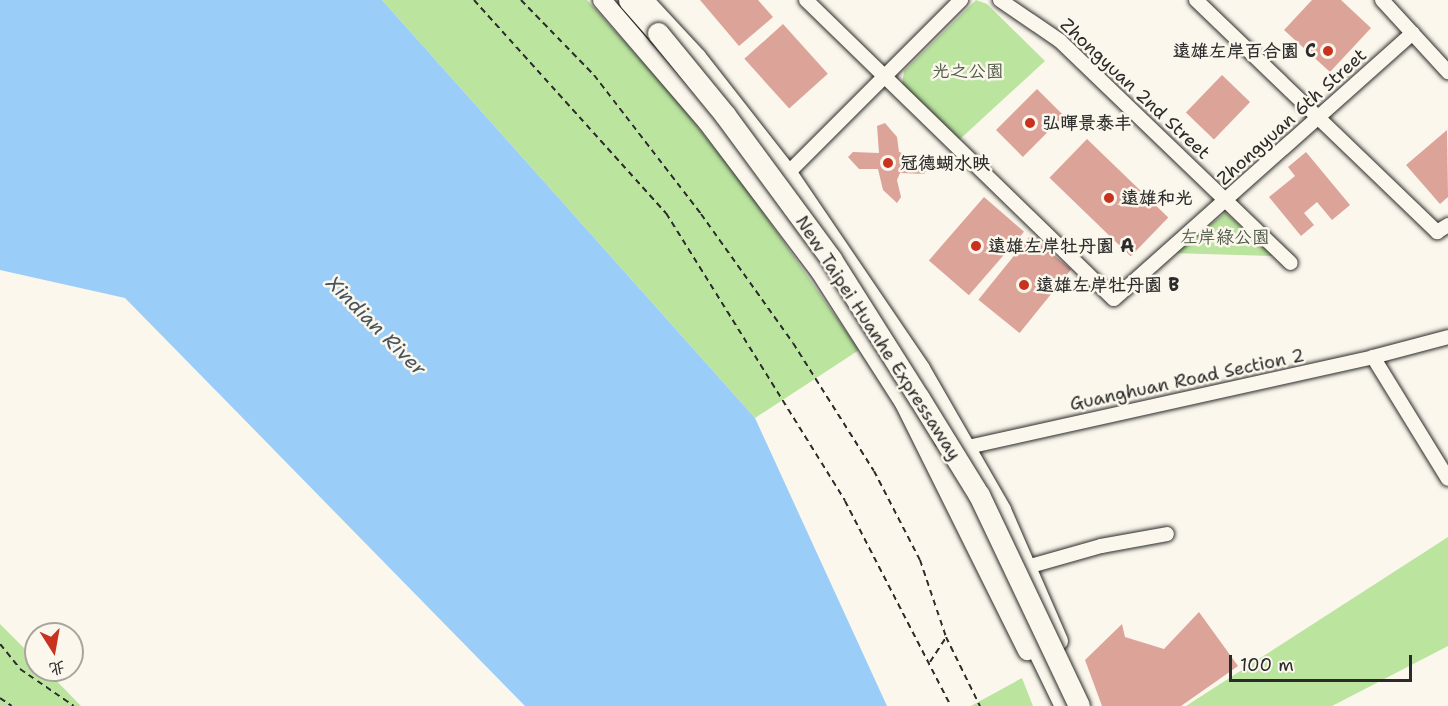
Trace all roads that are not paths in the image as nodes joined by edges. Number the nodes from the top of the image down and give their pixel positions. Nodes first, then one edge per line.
1 (602, 0) edge
2 (629, 0) edge
3 (644, 0) edge
4 (806, 0) edge
5 (961, 0) edge
6 (1000, 0) edge
7 (1196, 0) edge
8 (1382, 0) edge
9 (1413, 33) junction
10 (1448, 72) edge
11 (883, 77) junction
12 (1319, 116) junction
13 (788, 173) junction
14 (1226, 199) junction
15 (1448, 225) edge
16 (1291, 263) dead end
17 (1448, 337) edge
18 (1373, 357) junction
19 (967, 447) junction
20 (932, 456) junction
21 (1448, 479) edge
22 (1167, 534) dead end
23 (1027, 567) junction
24 (1055, 706) edge
25 (1065, 706) edge
26 (1079, 706) edge
27 (1087, 706) edge

1 - 20 main road
2 - 26 highway, New Taipei Huanhe Expressaway, bridge
3 - 13 main road
4 - 11 street
5 - 11 street
6 - 14 street, Zhongyuan 2nd Street
7 - 12 street
8 - 9 street
9 - 10 street
9 - 12 street, Zhongyuan 6th Street
11 - 13 street
11 - 14 street, Zhongyuan 6th Street
12 - 14 street, Zhongyuan 6th Street
12 - 15 street
13 - 19 main road
14 - 16 street, Zhongyuan 2nd Street
17 - 18 street, Guanghuan Road Section 2
18 - 19 street, Guanghuan Road Section 2
18 - 21 street
19 - 20 street, Guanghuan Road Section 2
19 - 23 main road
20 - 24 main road
20 - 25 highway, New Taipei Huanhe Expressaway
22 - 23 street
23 - 27 main road

